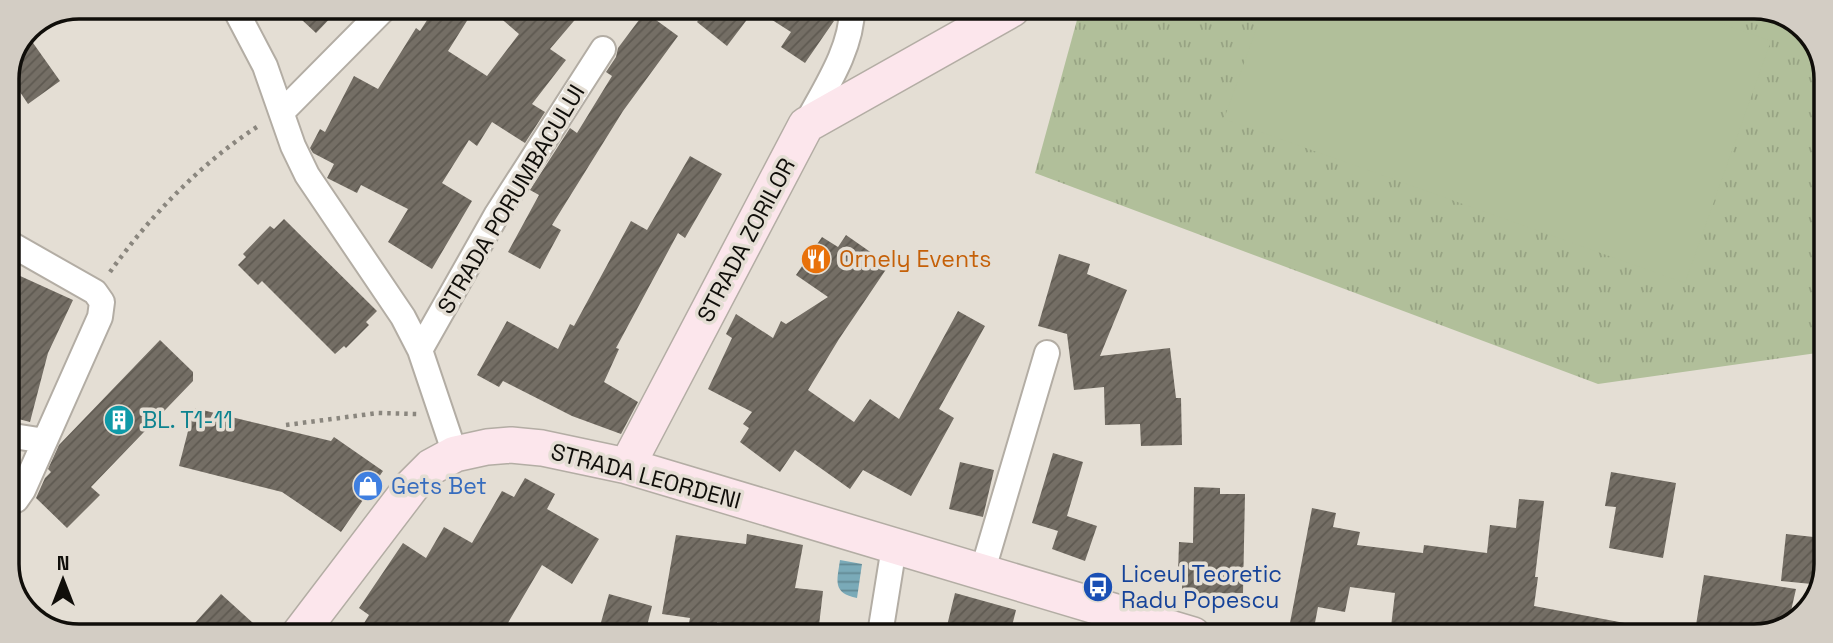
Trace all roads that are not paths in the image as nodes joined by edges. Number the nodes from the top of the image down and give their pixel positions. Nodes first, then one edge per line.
1 (240, 19) edge
2 (374, 19) edge
3 (850, 19) edge
4 (994, 19) edge
5 (603, 49) dead end
6 (282, 112) junction
7 (806, 125) junction
8 (19, 249) edge
9 (420, 350) junction
10 (1046, 352) dead end
11 (19, 437) edge
12 (46, 441) junction
13 (455, 454) junction
14 (626, 467) junction
15 (19, 496) edge
16 (894, 547) junction
17 (982, 573) junction
18 (307, 624) edge
19 (882, 624) edge
20 (1156, 624) edge

1 - 6 street
2 - 6 street
3 - 7 street, STRADA ZORILOR
4 - 7 main road
5 - 9 street, STRADA PORUMBACULUI
6 - 9 street, STRADA PORUMBACULUI
7 - 14 main road, STRADA ZORILOR
8 - 12 street
9 - 13 street, STRADA PORUMBACULUI
10 - 17 street
11 - 12 street
12 - 15 street
13 - 14 main road, STRADA LEORDENI
13 - 18 main road, STRADA LEORDENI
14 - 16 main road, STRADA LEORDENI
16 - 17 main road, STRADA LEORDENI
16 - 19 street
17 - 20 main road, STRADA LEORDENI

